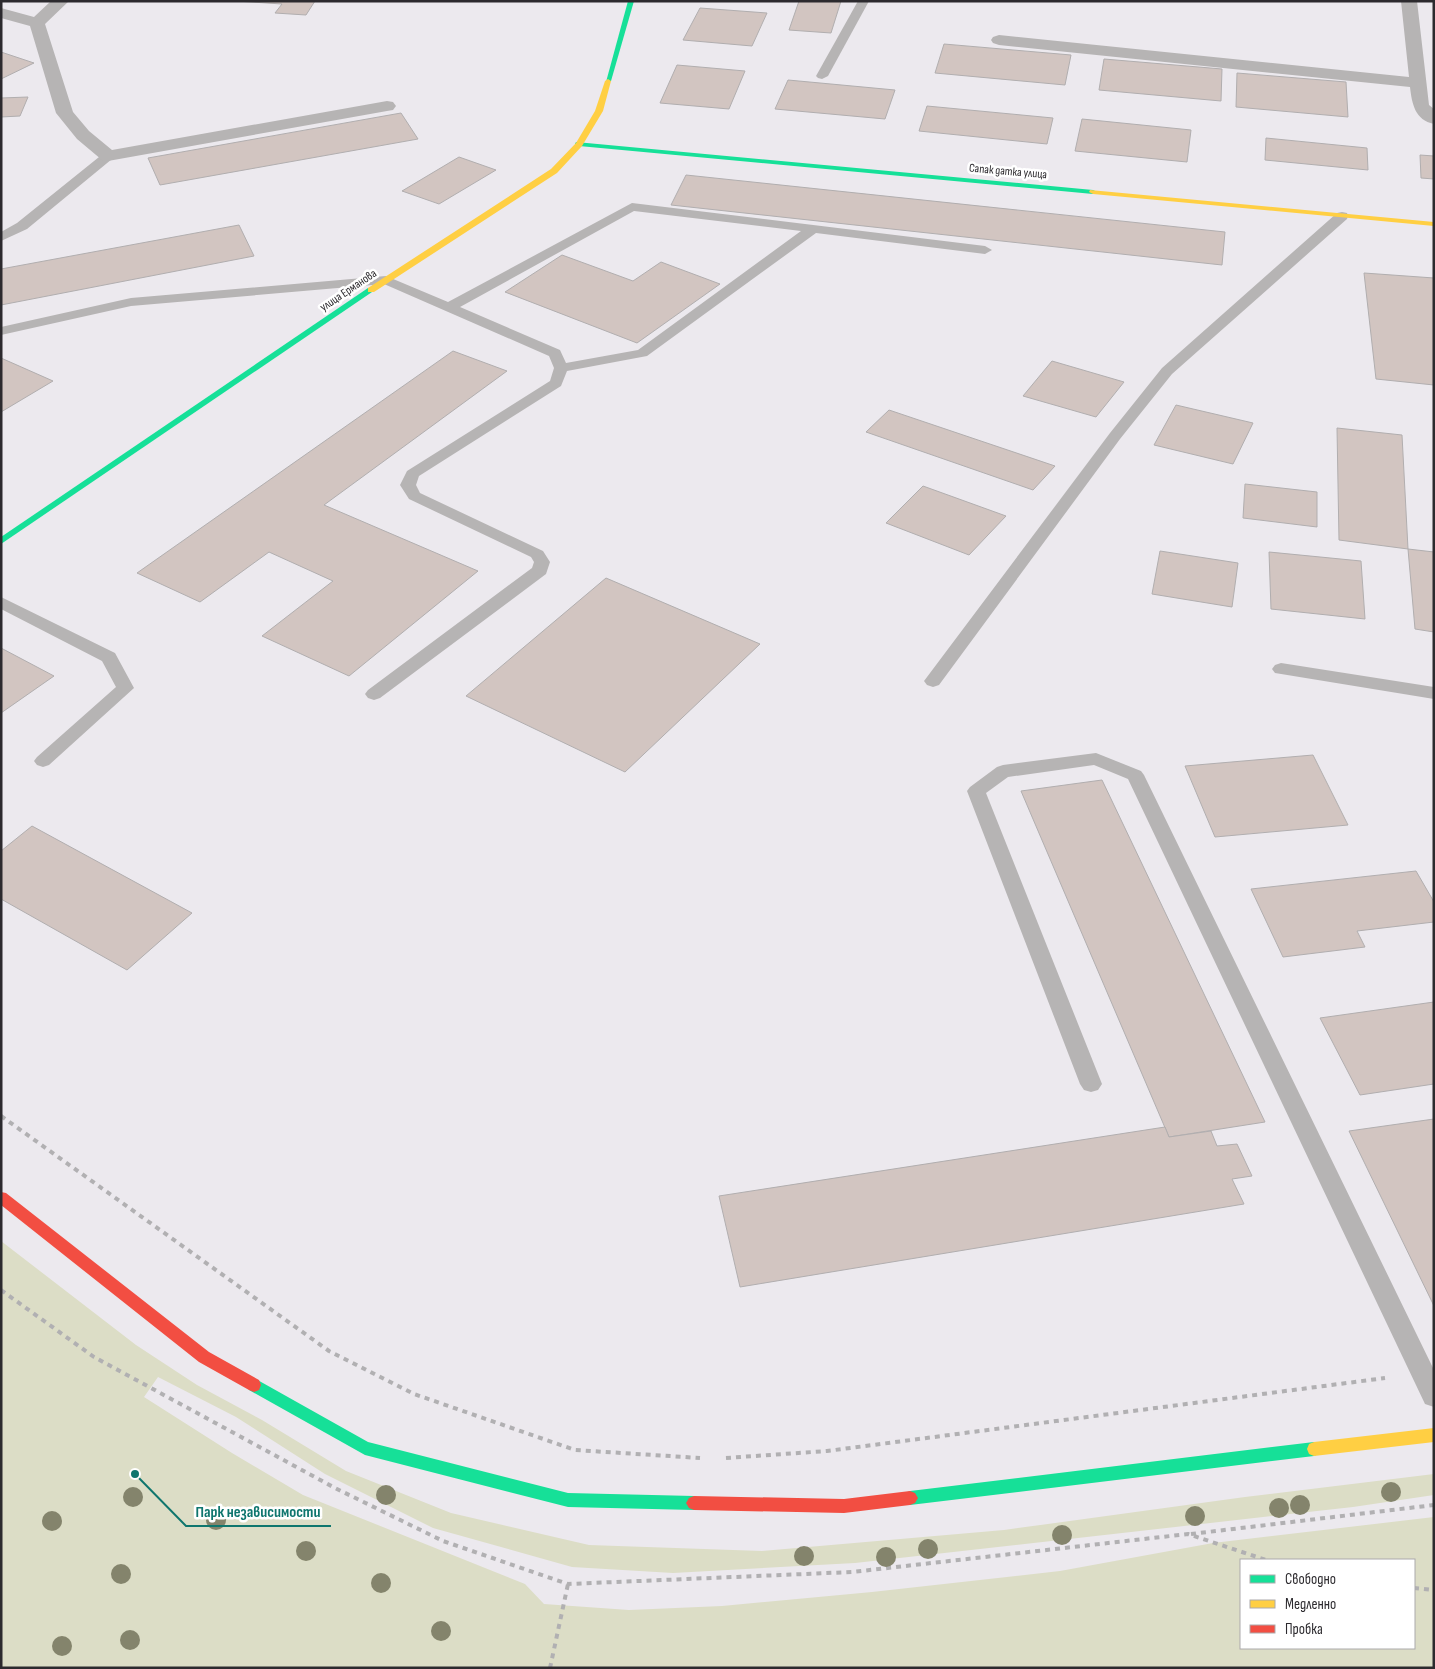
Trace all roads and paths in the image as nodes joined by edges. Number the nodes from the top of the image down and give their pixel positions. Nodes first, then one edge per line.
1 (61, 1) edge
2 (631, 1) edge
3 (864, 1) edge
4 (1409, 1) edge
5 (1, 13) edge
6 (37, 23) junction
7 (999, 40) dead end
8 (822, 76) dead end
9 (1418, 83) junction
10 (386, 106) dead end
11 (1434, 119) edge
12 (579, 144) junction
13 (108, 156) junction
14 (1342, 216) junction
15 (1434, 224) edge
16 (814, 229) junction
17 (1, 237) edge
18 (985, 250) dead end
19 (386, 280) junction
20 (449, 307) junction
21 (1, 331) edge
22 (561, 368) junction
23 (1, 541) edge
24 (1, 602) edge
25 (1281, 669) dead end
26 (933, 681) dead end
27 (1434, 693) edge
28 (374, 694) dead end
29 (43, 761) dead end
30 (1090, 1084) dead end
31 (1, 1116) edge
32 (1, 1197) edge
33 (1, 1290) edge
34 (1422, 1373) junction
35 (1434, 1396) edge
36 (1434, 1435) edge
37 (710, 1458) dead end
38 (719, 1459) dead end
39 (1434, 1505) edge
40 (1188, 1534) junction
41 (1263, 1559) edge
42 (568, 1584) junction
43 (1415, 1588) edge
44 (1434, 1590) edge
45 (550, 1668) edge

1 - 6 street
2 - 12 street, улица Ерманова
3 - 8 lane
4 - 9 street
5 - 6 street
6 - 13 street
7 - 9 street
9 - 11 street
10 - 13 street
12 - 14 street, Сапак датка улица
12 - 19 street, улица Ерманова
13 - 17 lane
14 - 15 street, Сапак датка улица
14 - 26 lane
16 - 18 lane
16 - 20 lane
16 - 22 lane
19 - 20 lane
19 - 21 lane
19 - 23 street, улица Ерманова
20 - 22 lane
22 - 28 lane
24 - 29 lane
25 - 27 lane
30 - 34 lane
31 - 37 path
32 - 36 street
33 - 42 path
34 - 35 lane
34 - 38 path
39 - 40 path
40 - 41 path
40 - 42 path
42 - 45 path
43 - 44 path

